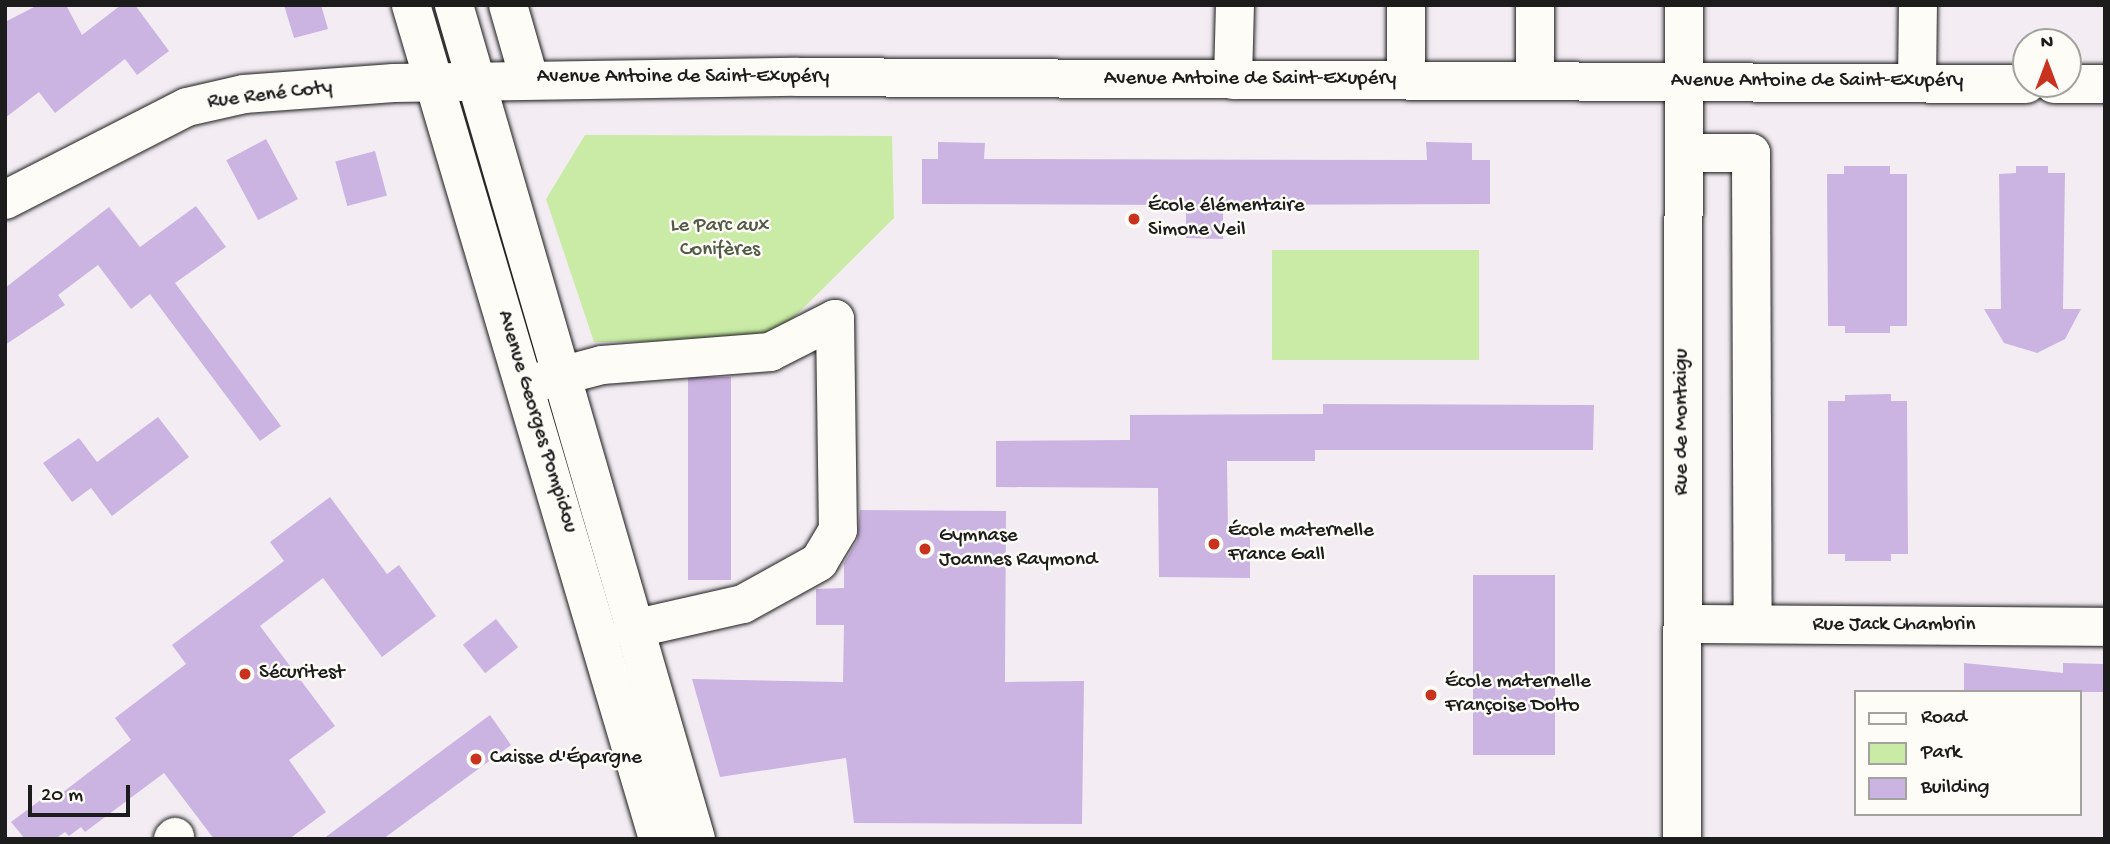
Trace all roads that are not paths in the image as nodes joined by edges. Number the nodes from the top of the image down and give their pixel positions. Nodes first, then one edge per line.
1 (411, 5) edge
2 (430, 5) edge
3 (454, 5) edge
4 (508, 5) edge
5 (1235, 5) edge
6 (1406, 5) edge
7 (1535, 5) edge
8 (1684, 5) edge
9 (1918, 5) edge
10 (528, 78) junction
11 (473, 80) junction
12 (1233, 80) junction
13 (1406, 80) junction
14 (1535, 80) junction
15 (434, 81) junction
16 (1684, 83) junction
17 (1917, 83) junction
18 (2012, 84) edge
19 (2082, 84) edge
20 (2105, 84) edge
21 (1684, 153) junction
22 (5, 200) edge
23 (542, 380) junction
24 (1683, 624) junction
25 (1753, 624) junction
26 (2105, 627) edge
27 (633, 629) junction
28 (658, 839) edge
29 (696, 839) edge
30 (1682, 839) edge

1 - 15 street, Avenue Georges Pompidou
2 - 11 street
3 - 11 street, Avenue Georges Pompidou
4 - 10 street
5 - 12 street
6 - 13 street
7 - 14 street
8 - 16 street, Rue de Montaigu
9 - 17 street
10 - 11 street, Avenue Antoine de Saint-Exupéry
10 - 12 street, Avenue Antoine de Saint-Exupéry
11 - 15 street, Rue René Coty
11 - 23 street, Avenue Georges Pompidou
12 - 13 street, Avenue Antoine de Saint-Exupéry
13 - 14 street, Avenue Antoine de Saint-Exupéry
14 - 16 street, Avenue Antoine de Saint-Exupéry
15 - 22 street, Rue René Coty
15 - 23 street, Avenue Georges Pompidou
16 - 17 street, Avenue Antoine de Saint-Exupéry
16 - 21 street, Rue de Montaigu
17 - 18 street, Avenue Antoine de Saint-Exupéry
19 - 20 street
21 - 24 street, Rue de Montaigu
21 - 25 street
23 - 27 street, Avenue Georges Pompidou
23 - 27 street
23 - 28 street, Avenue Georges Pompidou
24 - 25 street, Rue Jack Chambrin
24 - 30 street, Rue de Montaigu
25 - 26 street, Rue Jack Chambrin
27 - 29 street, Avenue Georges Pompidou

